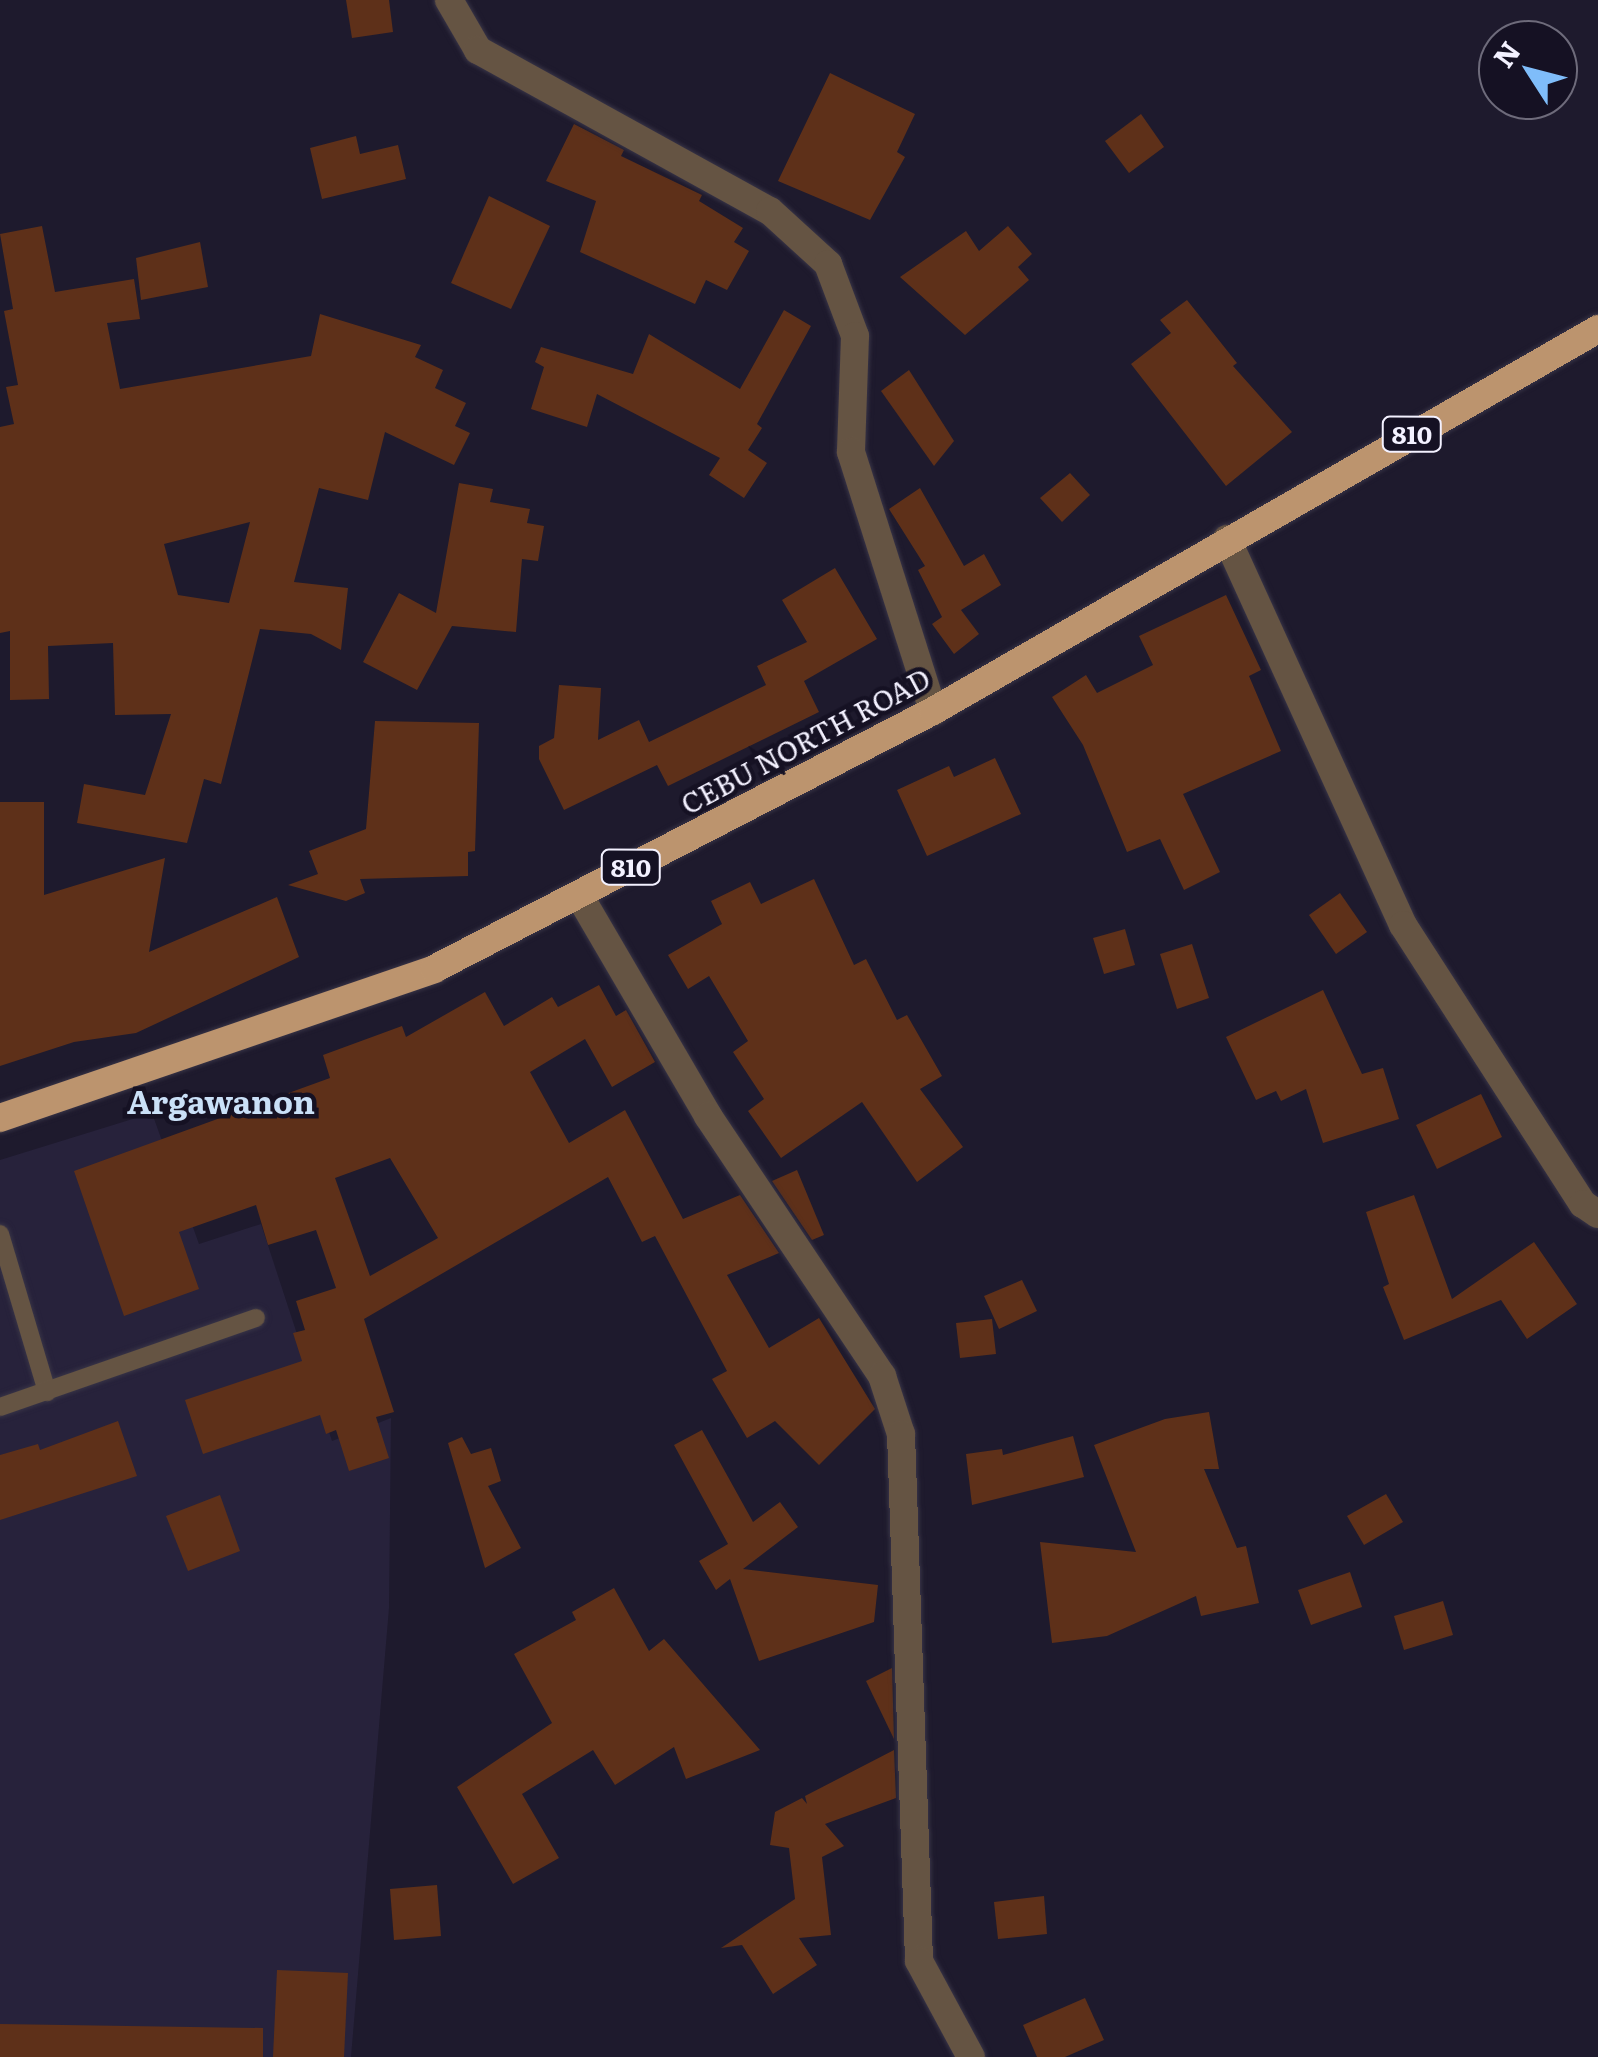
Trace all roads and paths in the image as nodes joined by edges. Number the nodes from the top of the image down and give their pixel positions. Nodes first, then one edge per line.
1 (449, 0) edge
2 (1598, 329) edge
3 (1227, 539) junction
4 (933, 711) junction
5 (578, 894) junction
6 (0, 1118) edge
7 (1598, 1214) edge
8 (0, 1234) edge
9 (256, 1318) dead end
10 (47, 1392) junction
11 (0, 1407) edge
12 (971, 2057) edge

1 - 4 street
2 - 3 highway, CEBU NORTH ROAD / 810
3 - 4 highway, CEBU NORTH ROAD / 810
3 - 7 street
4 - 5 highway, CEBU NORTH ROAD / 810
5 - 6 highway, CEBU NORTH ROAD / 810
5 - 12 street
8 - 10 lane
9 - 10 lane
10 - 11 lane

